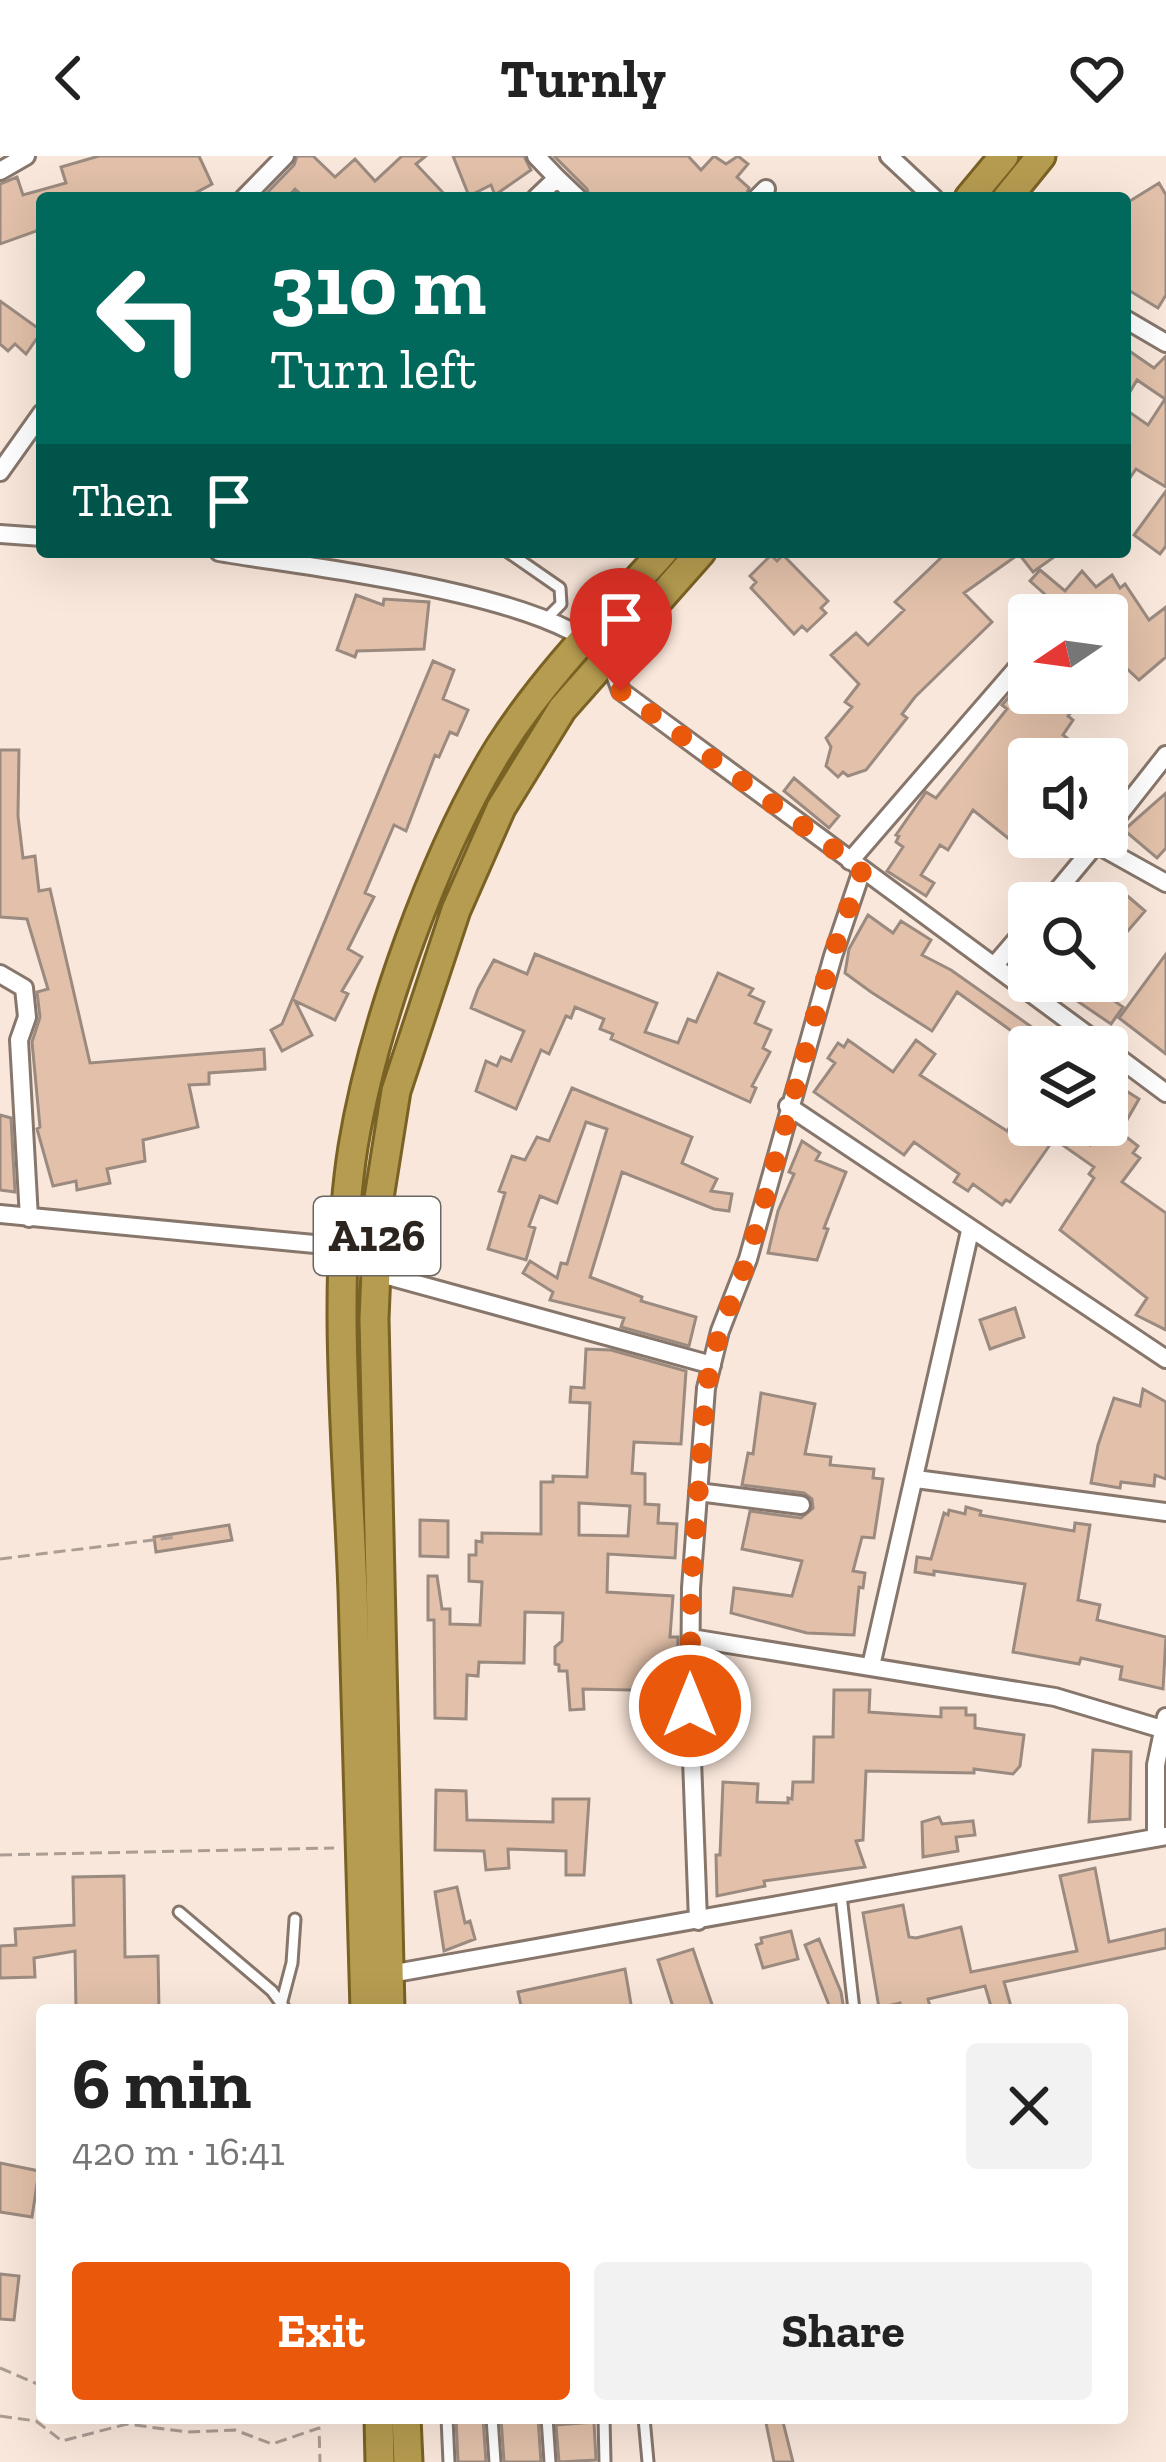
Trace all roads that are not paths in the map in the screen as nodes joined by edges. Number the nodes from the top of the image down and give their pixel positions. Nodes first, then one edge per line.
1 (26, 156) edge
2 (285, 156) edge
3 (536, 156) edge
4 (889, 156) edge
5 (1004, 156) edge
6 (1041, 156) edge
7 (0, 171) edge
8 (557, 178) junction
9 (250, 192) edge
10 (542, 192) edge
11 (572, 192) edge
12 (928, 192) edge
13 (974, 192) edge
14 (1011, 192) edge
15 (1131, 323) edge
16 (1166, 343) edge
17 (36, 421) edge
18 (0, 472) edge
19 (0, 534) edge
20 (36, 537) edge
21 (253, 558) edge
22 (517, 558) edge
23 (657, 558) edge
24 (695, 558) edge
25 (544, 621) junction
26 (583, 639) junction
27 (607, 658) junction
28 (556, 670) junction
29 (1008, 680) edge
30 (579, 688) junction
31 (621, 691) junction
32 (1166, 755) edge
33 (1128, 804) edge
34 (1128, 856) edge
35 (1084, 858) edge
36 (856, 865) junction
37 (1064, 882) edge
38 (1166, 884) edge
39 (1008, 950) edge
40 (994, 967) junction
41 (0, 974) edge
42 (1075, 1026) edge
43 (1128, 1065) edge
44 (1166, 1093) edge
45 (788, 1106) junction
46 (0, 1214) edge
47 (29, 1218) junction
48 (970, 1231) junction
49 (346, 1247) junction
50 (377, 1273) junction
51 (1166, 1359) edge
52 (712, 1364) junction
53 (916, 1479) junction
54 (698, 1492) junction
55 (801, 1505) dead end
56 (1166, 1512) edge
57 (691, 1638) junction
58 (871, 1666) junction
59 (1164, 1723) edge
60 (1163, 1839) edge
61 (841, 1895) junction
62 (179, 1912) dead end
63 (295, 1919) dead end
64 (698, 1922) junction
65 (389, 1974) junction
66 (282, 2004) edge
67 (284, 2004) edge
68 (365, 2004) edge
69 (390, 2004) edge
70 (853, 2004) edge
71 (379, 2424) edge
72 (406, 2424) edge
73 (447, 2424) edge
74 (492, 2424) edge
75 (547, 2424) edge
76 (604, 2424) edge
77 (645, 2424) edge
78 (380, 2462) edge
79 (408, 2462) edge
80 (449, 2462) edge
81 (495, 2462) edge
82 (550, 2462) edge
83 (605, 2462) edge
84 (649, 2462) edge

1 - 7 street
2 - 9 street
3 - 8 street
4 - 12 street
5 - 13 highway
6 - 14 highway
8 - 10 street
8 - 11 street
15 - 16 street
17 - 18 street
19 - 20 street
21 - 25 street
22 - 25 lane
23 - 26 highway, A126
24 - 27 highway, A126
25 - 26 street
26 - 27 street
26 - 28 highway, A126
27 - 30 highway, A126
27 - 31 street
28 - 30 street
28 - 49 highway, A126
29 - 36 street
30 - 31 street
30 - 50 highway, A126
31 - 36 street
32 - 33 street
34 - 38 street
35 - 37 street
36 - 40 street
36 - 45 street
39 - 40 street
40 - 42 street
41 - 47 street
43 - 44 street
45 - 48 street
45 - 52 street
46 - 47 street
47 - 49 street
48 - 51 street
48 - 53 street
49 - 68 highway, A126
50 - 52 street
50 - 65 highway, A126
52 - 54 street
53 - 56 street
53 - 58 street
54 - 55 street
54 - 57 street
57 - 58 street
57 - 64 street
58 - 59 street
59 - 60 street
60 - 61 street
61 - 64 street
61 - 70 lane
62 - 66 lane
63 - 67 lane
64 - 65 street
65 - 69 highway, A126
71 - 78 highway
72 - 79 highway
73 - 80 lane
74 - 81 lane
75 - 82 lane
76 - 83 lane
77 - 84 lane

